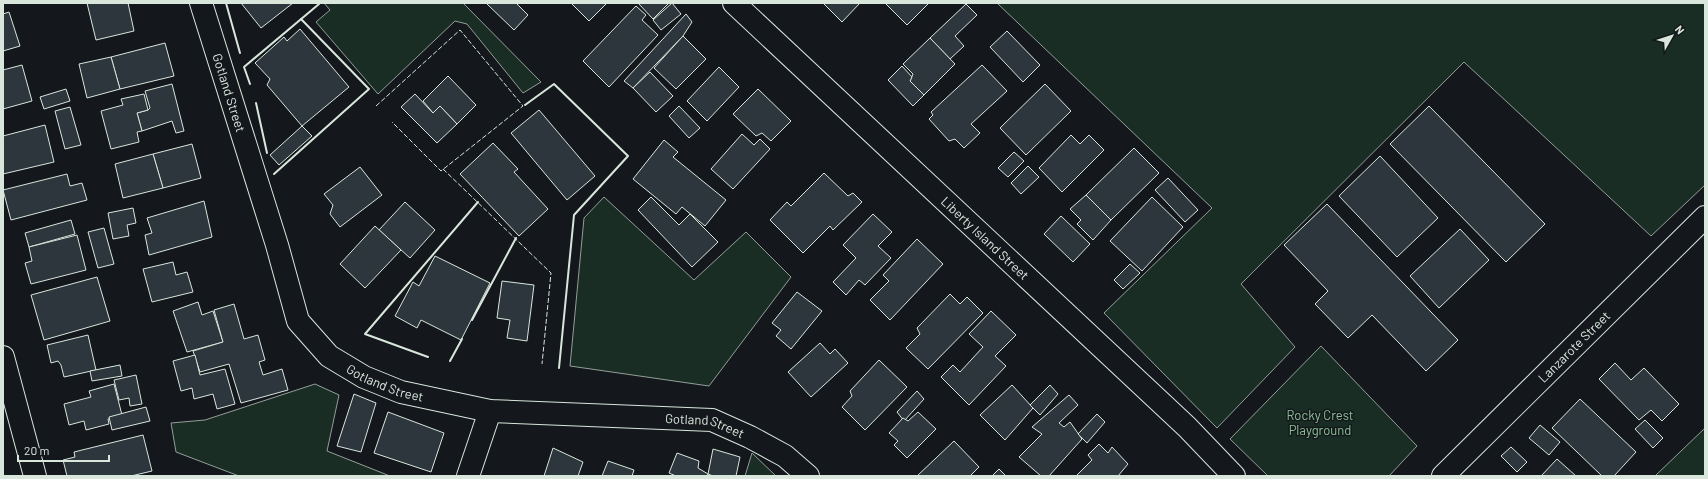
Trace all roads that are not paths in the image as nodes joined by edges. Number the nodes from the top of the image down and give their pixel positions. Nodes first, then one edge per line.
1 (201, 3) edge
2 (734, 3) edge
3 (1705, 217) edge
4 (3, 357) edge
5 (490, 411) junction
6 (35, 476) edge
7 (468, 476) edge
8 (808, 476) edge
9 (1234, 476) edge
10 (1443, 476) edge

1 - 5 street, Gotland Street
2 - 9 street, Liberty Island Street
3 - 10 street, Lanzarote Street
4 - 6 street
5 - 7 street
5 - 8 street, Gotland Street

